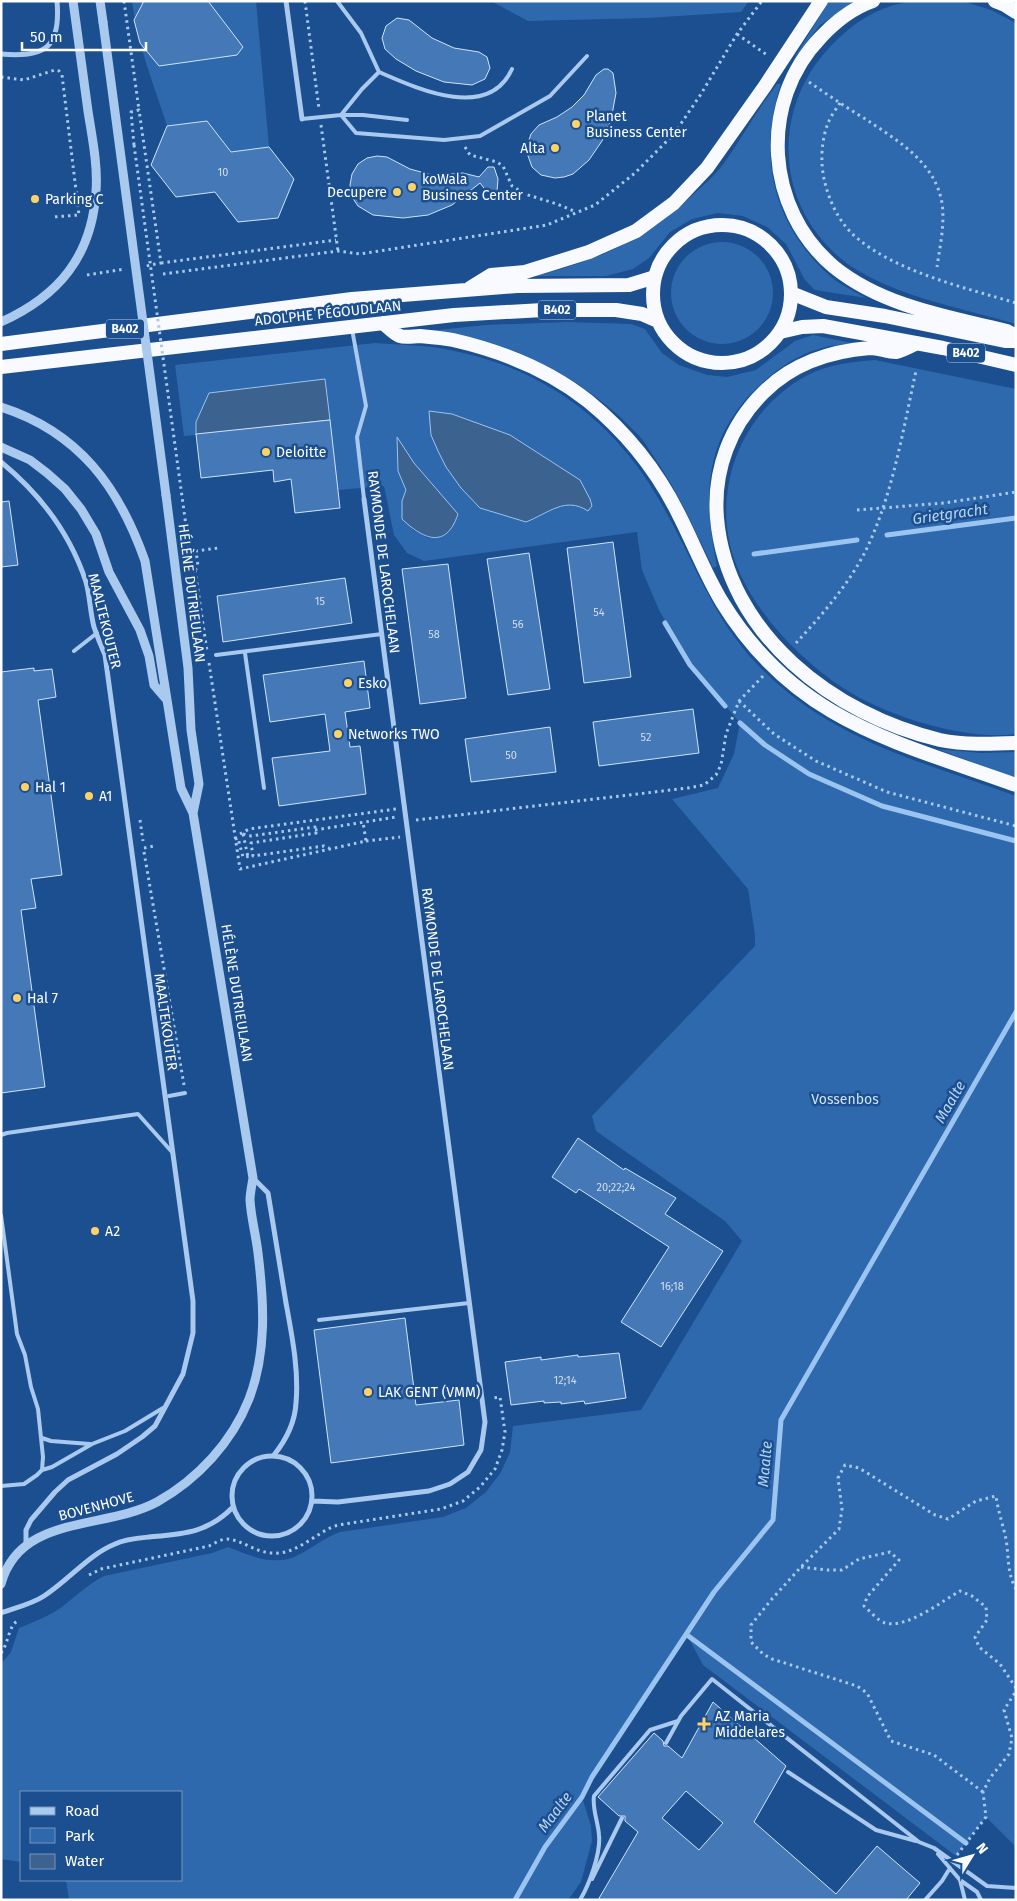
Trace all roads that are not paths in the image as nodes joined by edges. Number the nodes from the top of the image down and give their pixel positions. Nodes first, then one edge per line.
1 (57, 1) edge
2 (73, 1) edge
3 (100, 1) edge
4 (286, 1) edge
5 (337, 1) edge
6 (822, 1) edge
7 (874, 1) edge
8 (995, 1) edge
9 (1016, 12) edge
10 (1, 54) edge
11 (587, 56) dead end
12 (512, 69) dead end
13 (378, 72) junction
14 (341, 116) junction
15 (302, 120) joint
16 (407, 120) dead end
17 (655, 277) junction
18 (468, 290) junction
19 (791, 293) junction
20 (658, 321) junction
21 (1, 322) edge
22 (383, 323) junction
23 (352, 327) junction
24 (780, 332) junction
25 (1016, 336) edge
26 (1016, 341) edge
27 (917, 343) junction
28 (1, 344) edge
29 (1016, 364) edge
30 (1, 367) edge
31 (1, 407) edge
32 (1, 447) edge
33 (1, 462) edge
34 (364, 499) joint
35 (96, 633) junction
36 (382, 634) junction
37 (74, 652) dead end
38 (244, 653) junction
39 (216, 655) dead end
40 (167, 700) junction
41 (1016, 742) edge
42 (1016, 785) edge
43 (264, 788) dead end
44 (193, 813) junction
45 (185, 1093) road end
46 (169, 1096) dead end
47 (1, 1135) edge
48 (172, 1152) junction
49 (253, 1178) junction
50 (1, 1215) edge
51 (468, 1303) junction
52 (319, 1320) dead end
53 (163, 1408) junction
54 (42, 1438) junction
55 (92, 1444) junction
56 (274, 1455) junction
57 (42, 1470) junction
58 (1, 1486) edge
59 (312, 1501) junction
60 (233, 1507) junction
61 (26, 1544) junction
62 (1, 1584) edge
63 (1, 1613) edge
64 (678, 1721) junction
65 (666, 1744) dead end
66 (788, 1772) dead end
67 (622, 1818) dead end
68 (919, 1842) junction
69 (934, 1848) junction
70 (950, 1868) junction
71 (960, 1880) junction
72 (589, 1884) junction
73 (1016, 1888) edge
74 (580, 1900) edge
75 (925, 1900) edge
76 (965, 1900) edge
77 (981, 1900) edge

1 - 10 street
2 - 21 street
3 - 44 street, HÉLÈNE DUTRIEULAAN, bridge
4 - 15 street
5 - 13 lane
6 - 18 highway
7 - 25 highway
8 - 9 highway
11 - 14 lane
12 - 13 lane
13 - 14 lane
14 - 15 lane
14 - 16 lane
17 - 18 highway, ADOLPHE PÉGOUDLAAN / B402
17 - 19 highway
17 - 20 highway
18 - 28 highway, ADOLPHE PÉGOUDLAAN / B402
19 - 24 highway
19 - 26 highway, B402
20 - 22 highway, ADOLPHE PÉGOUDLAAN / B402
20 - 24 highway
22 - 23 highway, ADOLPHE PÉGOUDLAAN / B402
22 - 42 highway
23 - 30 highway, ADOLPHE PÉGOUDLAAN / B402
23 - 34 lane, RAYMONDE DE LAROCHELAAN
24 - 27 highway, B402
27 - 29 highway, B402
27 - 41 highway
31 - 40 street
32 - 40 street
33 - 35 street, MAALTEKOUTER
34 - 36 street, RAYMONDE DE LAROCHELAAN
35 - 37 lane
35 - 48 street, MAALTEKOUTER
36 - 38 lane
36 - 51 street, RAYMONDE DE LAROCHELAAN
38 - 39 lane
38 - 43 lane
40 - 44 street, HÉLÈNE DUTRIEULAAN
44 - 49 street, HÉLÈNE DUTRIEULAAN
45 - 46 lane
47 - 48 lane
48 - 53 street, MAALTEKOUTER
49 - 56 street
49 - 61 street, BOVENHOVE
50 - 54 lane
51 - 52 lane
51 - 59 street, RAYMONDE DE LAROCHELAAN
53 - 55 lane
53 - 61 street, MAALTEKOUTER
54 - 55 lane
54 - 57 lane
55 - 57 lane
56 - 59 street
56 - 60 street
57 - 58 lane
59 - 60 street
60 - 63 street
61 - 62 street, BOVENHOVE
64 - 65 lane
64 - 68 lane
64 - 72 lane
66 - 68 lane
67 - 72 lane
68 - 69 lane
69 - 70 lane
69 - 73 lane
70 - 71 lane
70 - 75 lane
71 - 76 lane
71 - 77 lane
72 - 74 lane

